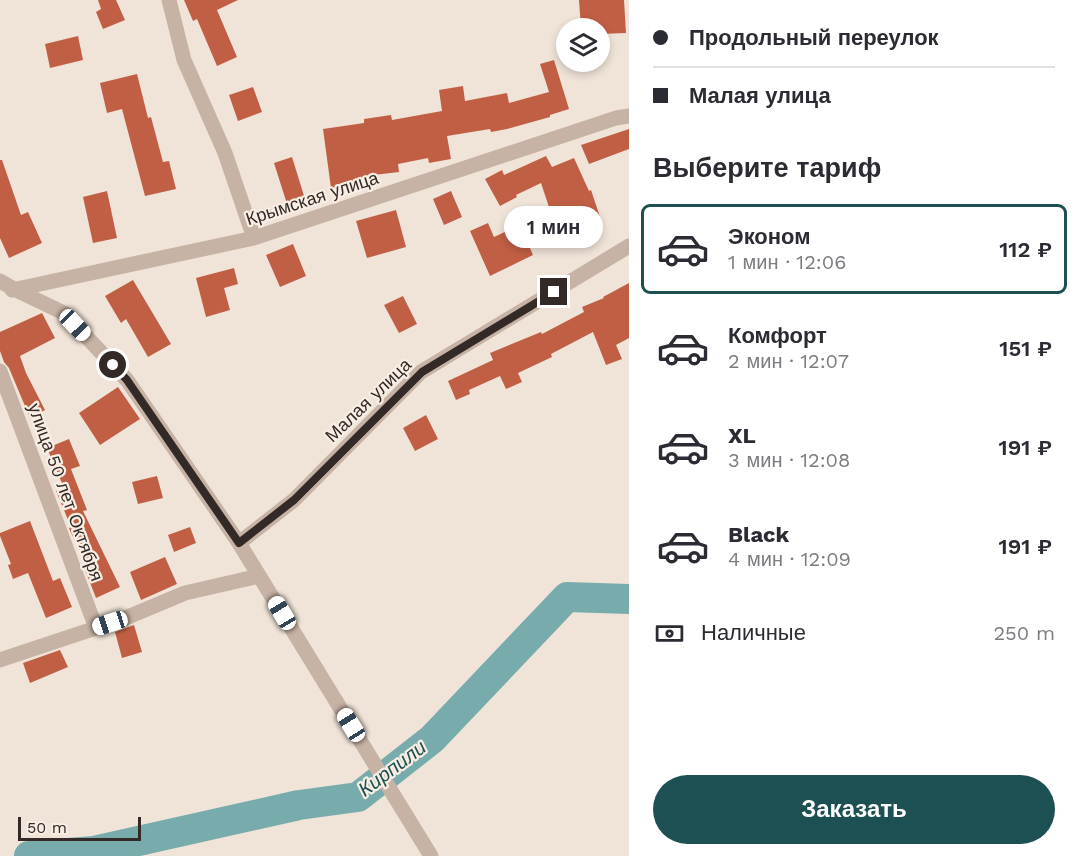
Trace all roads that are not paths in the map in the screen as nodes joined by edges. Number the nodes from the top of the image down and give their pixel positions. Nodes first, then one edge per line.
1 (169, 0) edge
2 (629, 116) edge
3 (254, 238) junction
4 (629, 246) edge
5 (0, 281) edge
6 (7, 291) edge
7 (0, 371) edge
8 (239, 543) junction
9 (259, 576) junction
10 (96, 628) junction
11 (0, 660) edge
12 (430, 856) edge

1 - 3 street
2 - 3 street, Крымская улица
3 - 6 street, Крымская улица
4 - 8 street, Малая улица
5 - 6 street
6 - 8 street
7 - 10 street, улица 50 лет Октября
8 - 9 street
9 - 10 street
9 - 12 street
10 - 11 street

